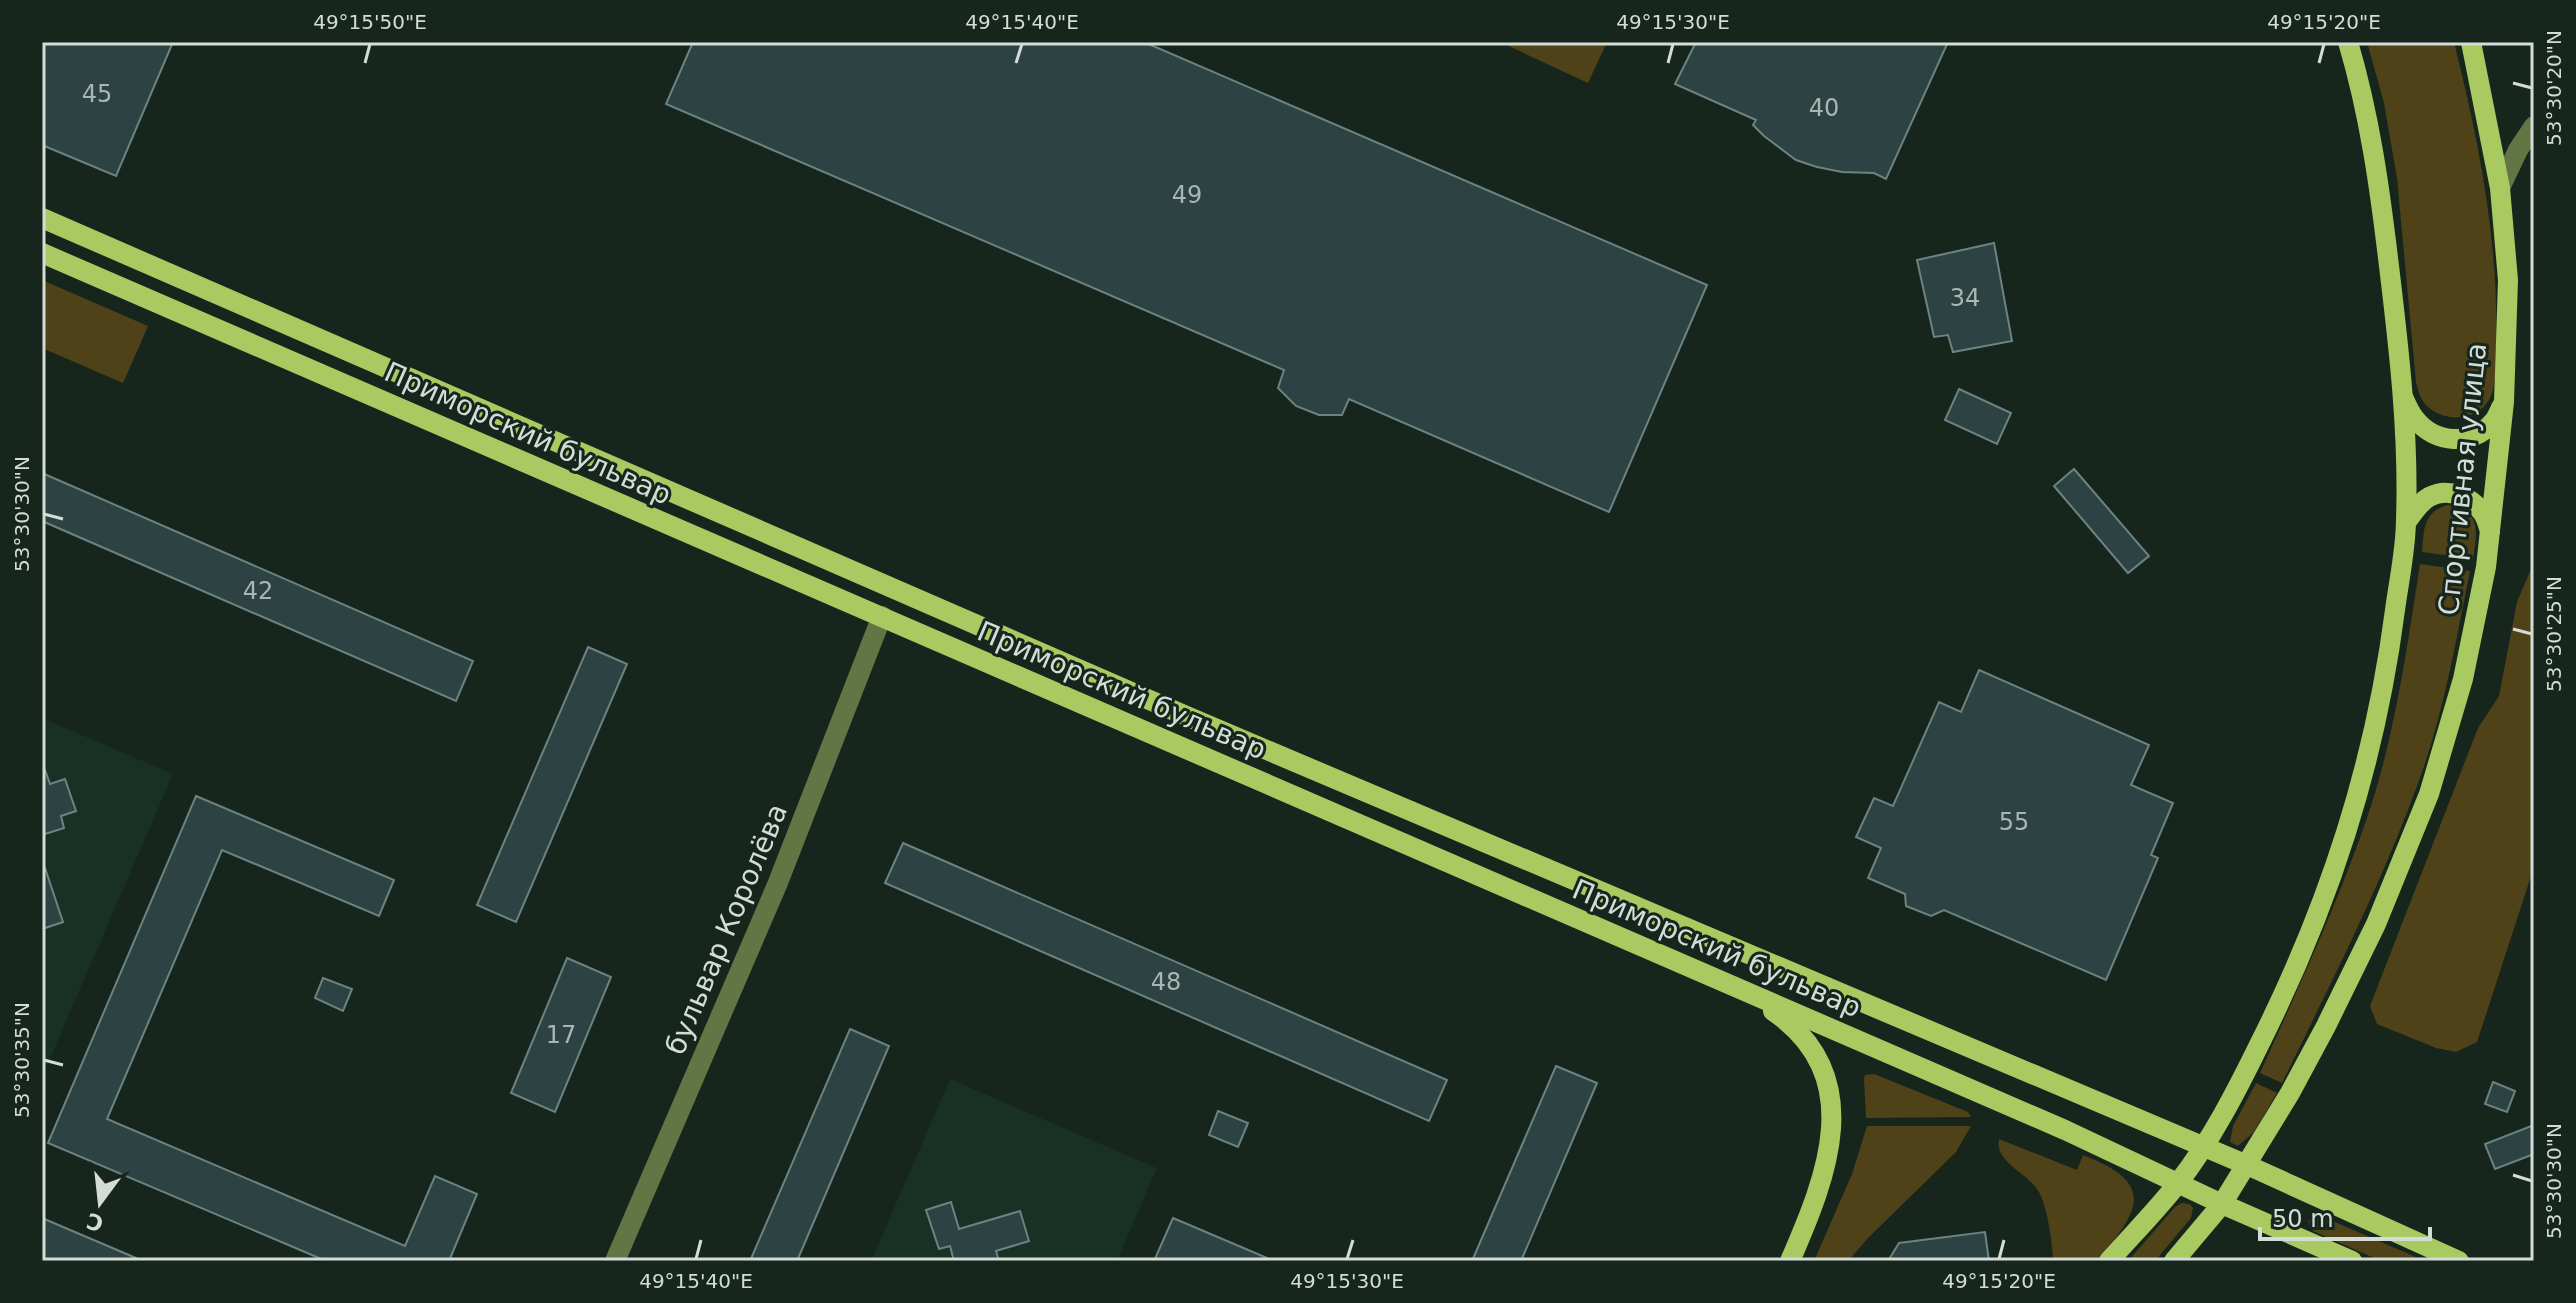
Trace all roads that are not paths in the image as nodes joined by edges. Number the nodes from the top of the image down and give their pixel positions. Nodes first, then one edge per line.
1 (2348, 42) edge
2 (2471, 42) edge
3 (2534, 126) edge
4 (2500, 188) junction
5 (42, 218) edge
6 (42, 253) edge
7 (2402, 395) junction
8 (2504, 402) junction
9 (2407, 521) junction
10 (2490, 531) junction
11 (882, 616) junction
12 (1740, 989) junction
13 (2203, 1147) junction
14 (2247, 1165) junction
15 (2178, 1183) junction
16 (2222, 1204) junction
17 (615, 1261) edge
18 (1790, 1261) edge
19 (2109, 1261) edge
20 (2174, 1261) edge
21 (2352, 1261) edge
22 (2459, 1261) edge

1 - 7 main road, Спортивная улица
2 - 4 main road, Спортивная улица
3 - 4 street
4 - 8 main road, Спортивная улица
5 - 13 main road
6 - 11 main road, Приморский бульвар
7 - 8 main road
7 - 9 main road, Спортивная улица
8 - 10 main road, Спортивная улица
9 - 10 main road
9 - 13 main road, Спортивная улица
10 - 14 main road, Спортивная улица
11 - 12 main road, Приморский бульвар
11 - 17 street, бульвар Королёва
12 - 15 main road, Приморский бульвар
12 - 18 main road
13 - 14 main road
13 - 15 main road, Спортивная улица
14 - 16 main road, Спортивная улица
14 - 22 main road
15 - 16 main road, Приморский бульвар
15 - 19 main road, Спортивная улица
16 - 20 main road, Спортивная улица
16 - 21 main road

